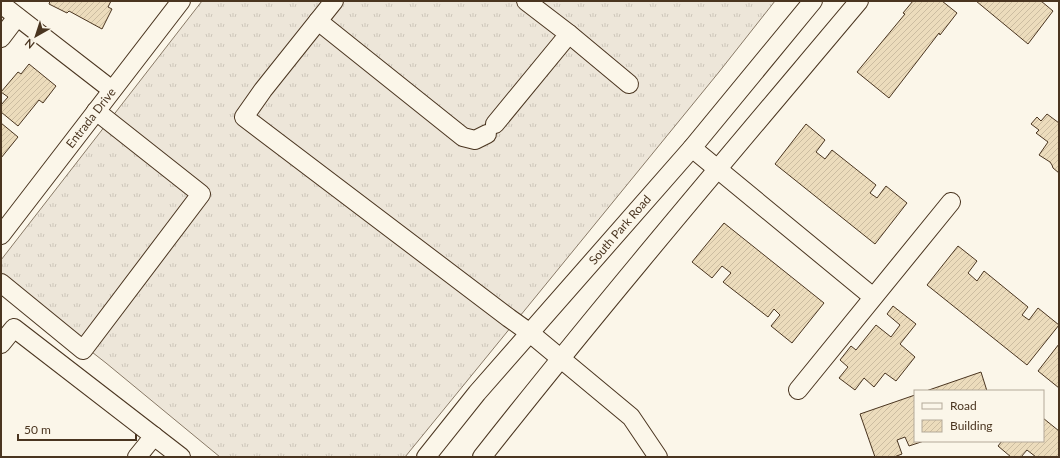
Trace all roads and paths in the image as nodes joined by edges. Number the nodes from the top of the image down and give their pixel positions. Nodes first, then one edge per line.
1 (181, 1) edge
2 (334, 1) edge
3 (526, 1) edge
4 (813, 1) edge
5 (859, 1) edge
6 (1, 4) edge
7 (17, 17) junction
8 (318, 21) junction
9 (569, 34) junction
10 (1, 38) edge
11 (629, 84) dead end
12 (112, 90) junction
13 (96, 111) junction
14 (692, 148) junction
15 (718, 169) junction
16 (951, 202) dead end
17 (1, 235) edge
18 (1, 283) edge
19 (874, 297) junction
20 (45, 320) junction
21 (530, 333) junction
22 (29, 340) junction
23 (1, 344) edge
24 (561, 358) junction
25 (798, 390) dead end
26 (154, 436) junction
27 (434, 454) edge
28 (137, 457) edge
29 (181, 457) edge
30 (482, 457) edge
31 (658, 457) edge

1 - 12 street, Entrada Drive
2 - 8 street
3 - 9 street
4 - 14 street, South Park Road
5 - 15 street
6 - 7 street
7 - 10 street
7 - 12 street
8 - 9 street
8 - 21 street
9 - 11 street
12 - 13 street, Entrada Drive
13 - 17 street, Entrada Drive
13 - 20 street
14 - 15 street
14 - 21 street, South Park Road
15 - 19 street
15 - 24 street
16 - 19 street
18 - 20 street
19 - 25 street
20 - 22 street
21 - 24 street
21 - 27 street, South Park Road
22 - 23 street
22 - 26 street
24 - 30 street
24 - 31 street
26 - 28 street
26 - 29 street

